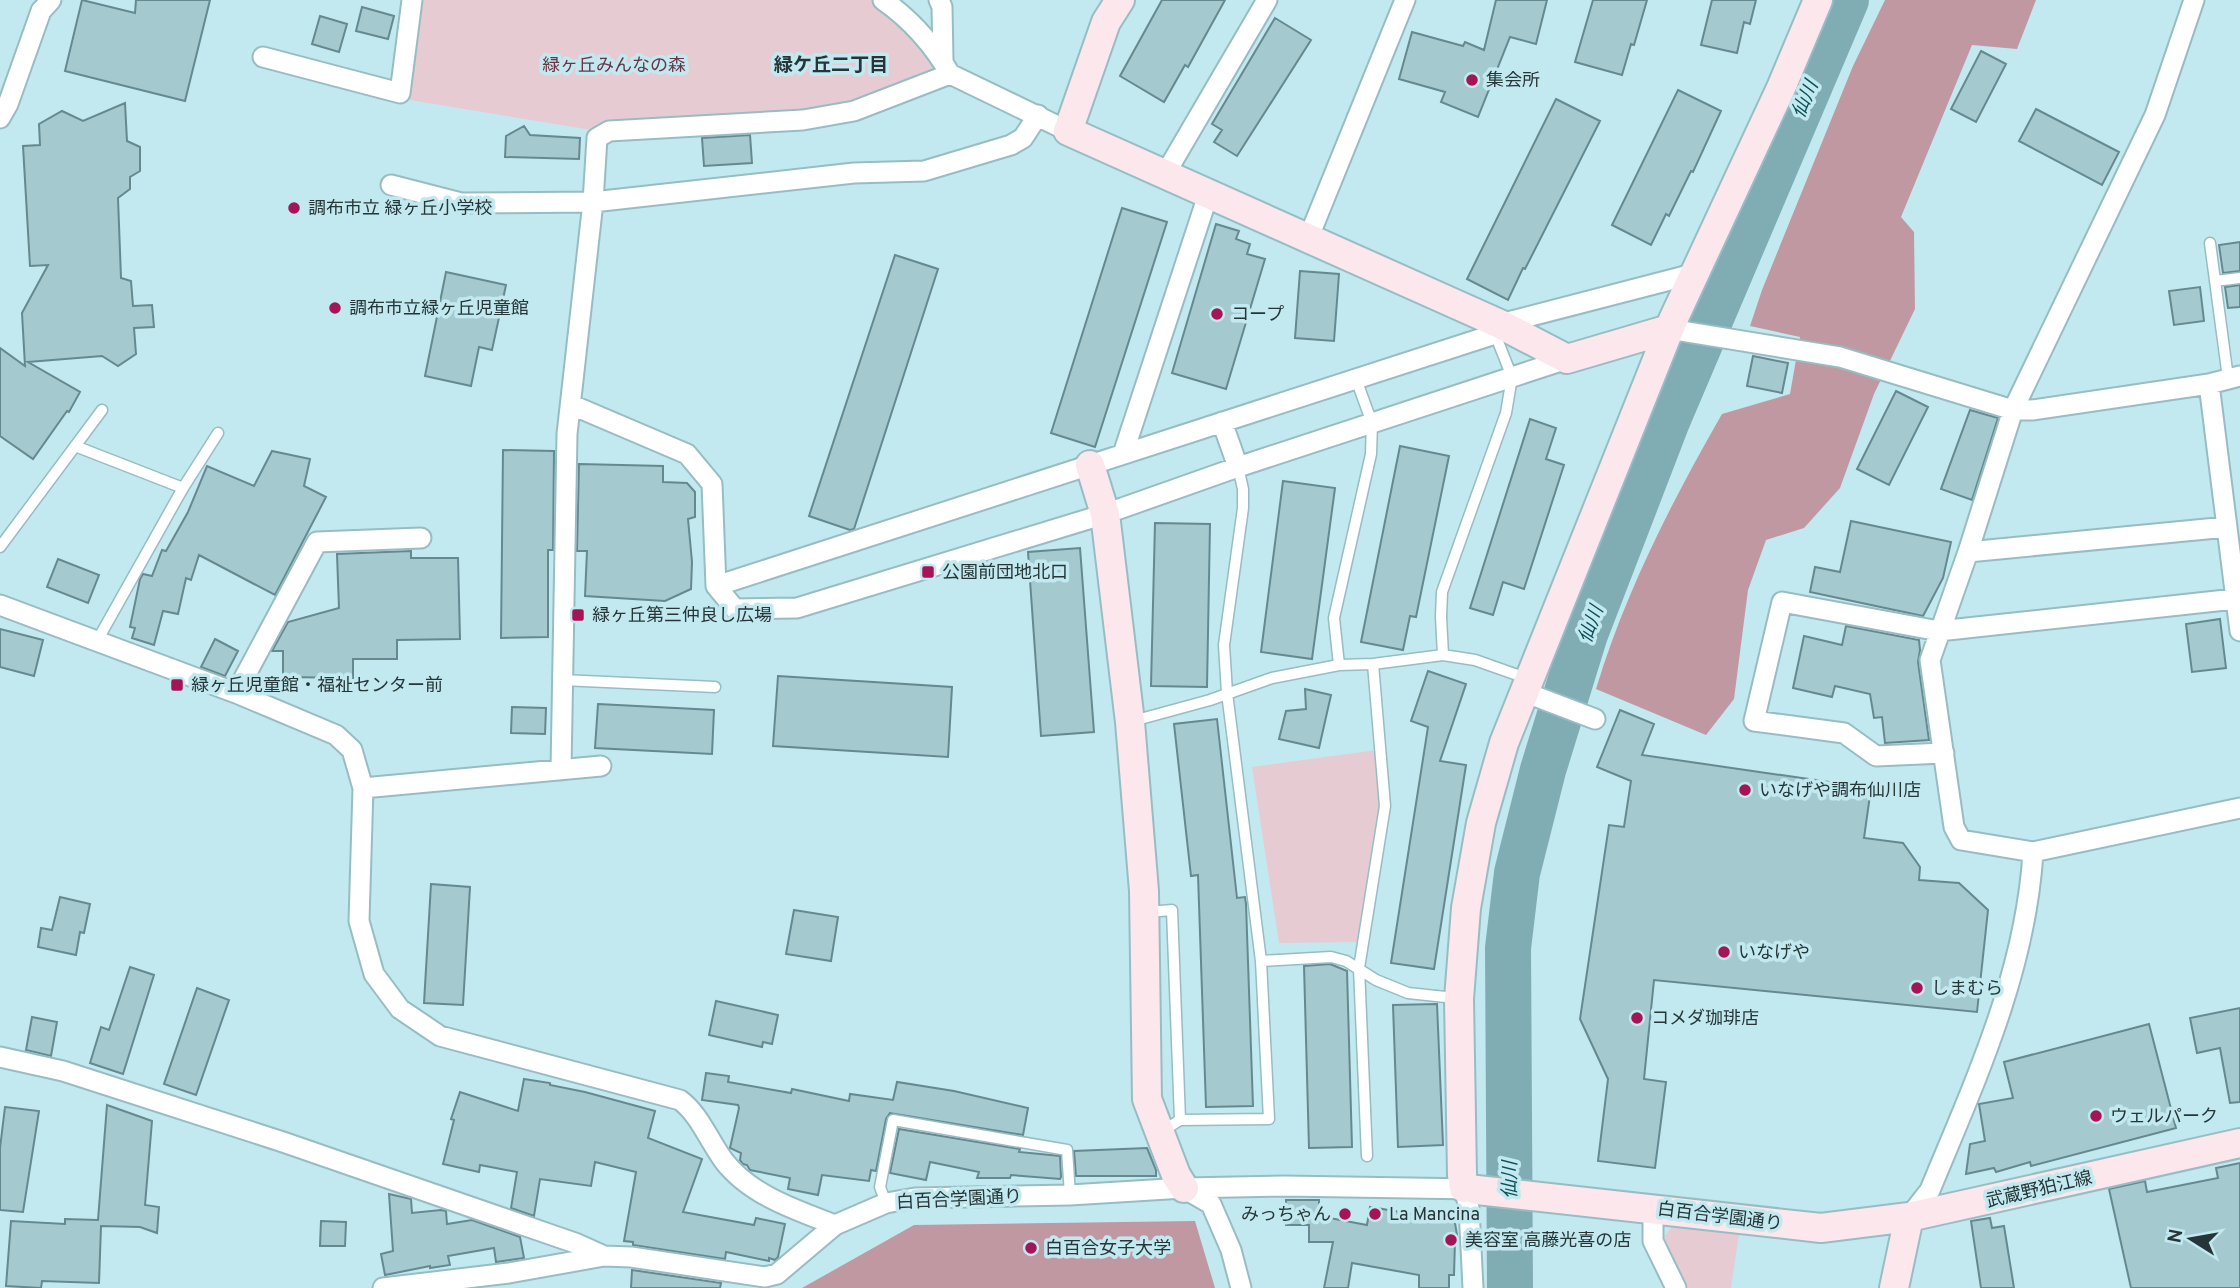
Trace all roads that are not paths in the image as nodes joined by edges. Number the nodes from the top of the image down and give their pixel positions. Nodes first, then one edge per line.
1 (51, 0) edge
2 (412, 0) edge
3 (883, 0) edge
4 (939, 0) edge
5 (1120, 0) edge
6 (1267, 0) edge
7 (1405, 0) edge
8 (1818, 0) edge
9 (2194, 0) edge
10 (263, 58) dead end
11 (946, 68) junction
12 (1038, 115) junction
13 (0, 118) edge
14 (1069, 131) junction
15 (1164, 176) junction
16 (391, 185) dead end
17 (1208, 195) junction
18 (593, 202) junction
19 (1308, 239) junction
20 (2210, 243) dead end
21 (1693, 274) junction
22 (2240, 278) edge
23 (2215, 281) junction
24 (1497, 329) junction
25 (1679, 331) junction
26 (1567, 359) junction
27 (1512, 377) junction
28 (1356, 379) junction
29 (2226, 379) edge
30 (572, 405) junction
31 (102, 410) dead end
32 (2013, 410) junction
33 (1222, 422) junction
34 (1372, 423) junction
35 (218, 433) dead end
36 (75, 446) junction
37 (1123, 454) junction
38 (1090, 466) junction
39 (1238, 467) junction
40 (183, 488) junction
41 (1105, 514) junction
42 (2227, 527) junction
43 (421, 538) dead end
44 (0, 547) edge
45 (1968, 552) junction
46 (716, 586) junction
47 (2235, 599) junction
48 (0, 605) edge
49 (1939, 631) junction
50 (2240, 631) edge
51 (97, 641) junction
52 (1443, 655) junction
53 (1373, 664) junction
54 (1339, 665) junction
55 (562, 680) junction
56 (715, 687) dead end
57 (1533, 690) junction
58 (236, 693) junction
59 (1227, 693) junction
60 (1597, 720) dead end
61 (1130, 722) junction
62 (1944, 753) junction
63 (601, 766) dead end
64 (561, 769) junction
65 (363, 788) junction
66 (2240, 808) edge
67 (2033, 852) junction
68 (1261, 961) junction
69 (1359, 968) junction
70 (1460, 999) junction
71 (0, 1057) edge
72 (1171, 1126) junction
73 (2240, 1143) edge
74 (1367, 1156) dead end
75 (1184, 1188) junction
76 (1470, 1189) junction
77 (1070, 1195) junction
78 (886, 1203) junction
79 (1653, 1208) junction
80 (1909, 1217) junction
81 (835, 1225) junction
82 (604, 1256) junction
83 (1670, 1283) edge
84 (383, 1288) edge
85 (1241, 1288) edge
86 (1473, 1288) edge
87 (1895, 1288) edge

1 - 13 street
2 - 10 street
3 - 11 street
4 - 11 street
5 - 14 street
6 - 15 street
7 - 19 street
8 - 21 street
9 - 32 street
11 - 12 street
11 - 18 street
12 - 14 street
12 - 18 street
14 - 15 street
15 - 17 street
16 - 18 street
17 - 19 street
17 - 37 street
18 - 30 street
19 - 24 street
20 - 23 lane
21 - 24 street
21 - 25 street
22 - 23 lane
23 - 29 lane
24 - 26 street
24 - 27 lane
24 - 28 street
25 - 26 street
25 - 32 street
25 - 57 street
26 - 27 street
27 - 34 street
27 - 52 lane
28 - 33 street
28 - 34 lane
29 - 32 street
29 - 42 street
30 - 46 street
30 - 55 street
31 - 36 lane
32 - 45 street
33 - 37 street
33 - 39 street
34 - 39 street
34 - 54 lane
35 - 40 lane
36 - 40 lane
36 - 44 lane
37 - 38 street
38 - 41 street
38 - 46 street
39 - 41 street
39 - 59 lane
40 - 51 lane
41 - 46 street
41 - 61 street
42 - 45 street
42 - 47 street
43 - 58 street
45 - 49 street
47 - 49 street
47 - 50 street
48 - 51 street
49 - 62 street
49 - 62 street
51 - 58 street
52 - 53 lane
52 - 57 lane
53 - 54 lane
53 - 69 lane
54 - 59 lane
55 - 56 lane
55 - 64 street
57 - 60 street
57 - 70 street
58 - 65 street
59 - 61 lane
59 - 68 lane
61 - 72 street
62 - 67 street
63 - 64 street
64 - 65 street
65 - 81 street
66 - 67 street
67 - 80 street
68 - 69 lane
68 - 72 lane
69 - 70 lane
69 - 74 lane
70 - 76 street
71 - 82 street
72 - 75 street
73 - 80 street, 武蔵野狛江線
75 - 76 street, 白百合学園通り
75 - 77 street, 白百合学園通り
75 - 85 street
76 - 79 street, 白百合学園通り
76 - 86 street
77 - 78 street, 白百合学園通り
77 - 78 lane
78 - 81 street, 白百合学園通り
79 - 80 street, 白百合学園通り
79 - 83 street
80 - 87 street
81 - 82 street, 白百合学園通り
82 - 84 street, 白百合学園通り

